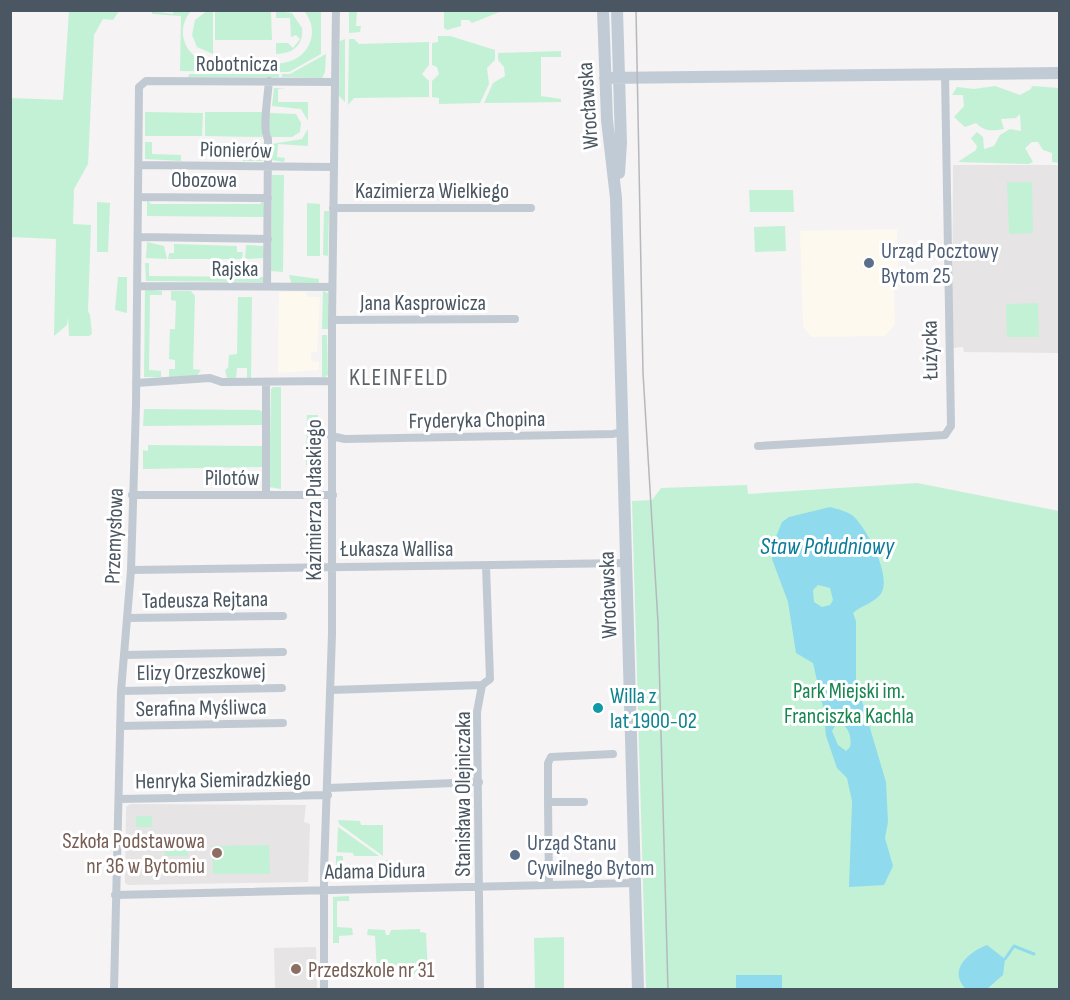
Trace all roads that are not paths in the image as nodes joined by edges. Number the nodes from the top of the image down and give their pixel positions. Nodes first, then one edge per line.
1 (336, 10) edge
2 (603, 10) edge
3 (617, 10) edge
4 (1059, 73) edge
5 (945, 74) junction
6 (605, 78) junction
7 (619, 78) junction
8 (269, 81) junction
9 (334, 82) junction
10 (141, 84) joint
11 (139, 165) junction
12 (268, 167) junction
13 (333, 167) junction
14 (139, 197) junction
15 (268, 198) junction
16 (616, 198) junction
17 (333, 208) junction
18 (531, 208) dead end
19 (139, 237) junction
20 (268, 239) junction
21 (139, 286) junction
22 (267, 286) junction
23 (332, 287) junction
24 (515, 319) dead end
25 (332, 320) junction
26 (331, 381) junction
27 (266, 382) junction
28 (136, 383) junction
29 (624, 431) junction
30 (331, 436) junction
31 (758, 446) dead end
32 (132, 495) junction
33 (266, 495) junction
34 (333, 495) junction
35 (627, 563) junction
36 (332, 566) junction
37 (486, 566) junction
38 (131, 570) junction
39 (283, 616) dead end
40 (127, 618) junction
41 (283, 652) dead end
42 (124, 655) junction
43 (482, 685) junction
44 (282, 688) dead end
45 (331, 690) junction
46 (121, 691) junction
47 (283, 723) dead end
48 (120, 726) junction
49 (614, 754) dead end
50 (479, 782) junction
51 (328, 792) junction
52 (119, 799) junction
53 (548, 802) junction
54 (584, 802) dead end
55 (636, 883) junction
56 (549, 885) junction
57 (480, 886) junction
58 (324, 889) junction
59 (115, 895) junction
60 (114, 990) edge
61 (324, 990) edge
62 (480, 990) edge
63 (638, 990) edge

1 - 9 street, Kazimierza Pułaskiego
2 - 6 main road, Wrocławska
3 - 7 main road, Wrocławska
4 - 5 main road
5 - 7 main road
5 - 31 street, Łużycka
6 - 7 main road
6 - 16 main road, Wrocławska
7 - 16 main road, Wrocławska
8 - 9 street, Robotnicza
8 - 10 street, Robotnicza
8 - 12 street
9 - 13 street, Kazimierza Pułaskiego
10 - 11 street, Przemysłowa
11 - 12 street, Pionierów
11 - 14 street, Przemysłowa
12 - 13 street, Pionierów
12 - 15 street
13 - 17 street, Kazimierza Pułaskiego
14 - 15 street, Obozowa
14 - 19 street, Przemysłowa
15 - 20 street
16 - 29 main road, Wrocławska
17 - 18 street, Kazimierza Wielkiego
17 - 23 street, Kazimierza Pułaskiego
19 - 20 street
19 - 21 street, Przemysłowa
20 - 22 street
21 - 22 street, Rajska
21 - 28 street, Przemysłowa
22 - 23 street, Rajska
23 - 25 street, Kazimierza Pułaskiego
24 - 25 street, Jana Kasprowicza
25 - 26 street, Kazimierza Pułaskiego
26 - 27 street
26 - 30 street, Kazimierza Pułaskiego
27 - 28 street
27 - 33 street
28 - 32 street, Przemysłowa
29 - 30 street, Fryderyka Chopina
29 - 35 main road, Wrocławska
30 - 34 street, Kazimierza Pułaskiego
32 - 33 street, Pilotów
32 - 38 street, Przemysłowa
33 - 34 street, Pilotów
34 - 36 street, Kazimierza Pułaskiego
35 - 37 street, Łukasza Wallisa
35 - 55 main road, Wrocławska
36 - 37 street, Łukasza Wallisa
36 - 38 street, Łukasza Wallisa
36 - 45 street, Kazimierza Pułaskiego
37 - 43 street, Stanisława Olejniczaka
38 - 40 street, Przemysłowa
39 - 40 street, Tadeusza Rejtana
40 - 42 street, Przemysłowa
41 - 42 street
42 - 46 street, Przemysłowa
43 - 45 street
43 - 50 street, Stanisława Olejniczaka
44 - 46 street, Elizy Orzeszkowej
45 - 51 street, Kazimierza Pułaskiego
46 - 48 street, Przemysłowa
47 - 48 street, Serafina Myśliwca
48 - 52 street, Przemysłowa
49 - 53 street
50 - 51 street, Henryka Siemiradzkiego
50 - 57 street, Stanisława Olejniczaka
51 - 52 street, Henryka Siemiradzkiego
51 - 58 street, Kazimierza Pułaskiego
52 - 59 street, Przemysłowa
53 - 54 street
53 - 56 street
55 - 56 street, Adama Didura
55 - 63 main road, Wrocławska
56 - 57 street, Adama Didura
57 - 58 street, Adama Didura
57 - 62 street, Stanisława Olejniczaka
58 - 59 street, Adama Didura
58 - 61 street, Kazimierza Pułaskiego
59 - 60 street, Przemysłowa

